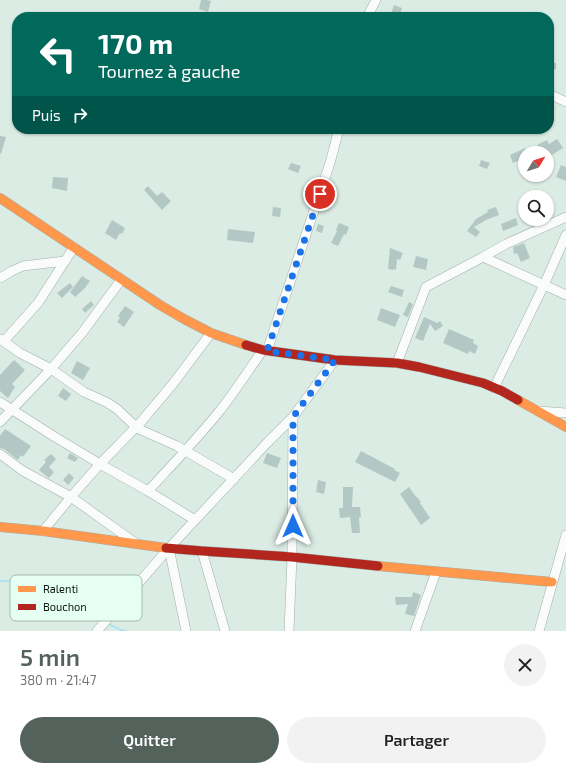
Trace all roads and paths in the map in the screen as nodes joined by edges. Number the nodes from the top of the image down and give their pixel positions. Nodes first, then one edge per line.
1 (376, 0) edge
2 (370, 12) edge
3 (554, 96) edge
4 (566, 102) edge
5 (338, 134) edge
6 (0, 198) edge
7 (566, 217) edge
8 (566, 235) edge
9 (74, 247) junction
10 (483, 257) junction
11 (65, 261) junction
12 (0, 278) edge
13 (122, 280) junction
14 (544, 285) junction
15 (566, 294) edge
16 (211, 333) junction
17 (2, 340) edge
18 (265, 350) junction
19 (335, 360) junction
20 (397, 363) junction
21 (51, 369) junction
22 (494, 388) junction
23 (0, 402) edge
24 (12, 409) junction
25 (538, 411) junction
26 (566, 413) edge
27 (293, 417) junction
28 (0, 422) edge
29 (566, 426) edge
30 (136, 427) junction
31 (185, 452) junction
32 (0, 454) edge
33 (100, 464) junction
34 (234, 479) junction
35 (148, 491) junction
36 (71, 497) junction
37 (195, 520) junction
38 (0, 527) edge
39 (42, 531) junction
40 (566, 535) edge
41 (137, 544) junction
42 (169, 548) junction
43 (202, 551) junction
44 (292, 556) junction
45 (436, 572) junction
46 (142, 579) edge
47 (552, 582) junction
48 (106, 621) edge
49 (97, 631) edge
50 (186, 631) edge
51 (226, 631) edge
52 (289, 631) edge
53 (415, 631) edge
54 (539, 631) edge

1 - 2 street
3 - 4 street
5 - 18 street
6 - 9 street
7 - 10 street
8 - 14 street
9 - 11 street
9 - 13 street
10 - 14 street
10 - 20 street
11 - 12 street
11 - 17 street
13 - 16 street
13 - 21 street
14 - 15 street
14 - 22 street
16 - 18 street
16 - 30 street
17 - 21 street
18 - 19 street
18 - 31 street
19 - 20 street
19 - 27 street
20 - 22 street
21 - 24 street
21 - 30 street
22 - 25 street
23 - 24 street
24 - 28 street
24 - 33 street
25 - 26 street
25 - 29 street
27 - 34 street
27 - 44 street
30 - 31 street
30 - 33 street
31 - 34 street
31 - 35 street
32 - 36 street
33 - 35 street
33 - 36 street
34 - 37 street
35 - 37 street
36 - 39 street
36 - 41 street
37 - 42 street
38 - 39 street
39 - 41 street
40 - 47 street
41 - 42 street
42 - 43 street
42 - 46 street
42 - 50 street
43 - 44 street
43 - 51 street
44 - 45 street
44 - 52 street
45 - 47 street
45 - 53 street
47 - 54 street
48 - 49 street

